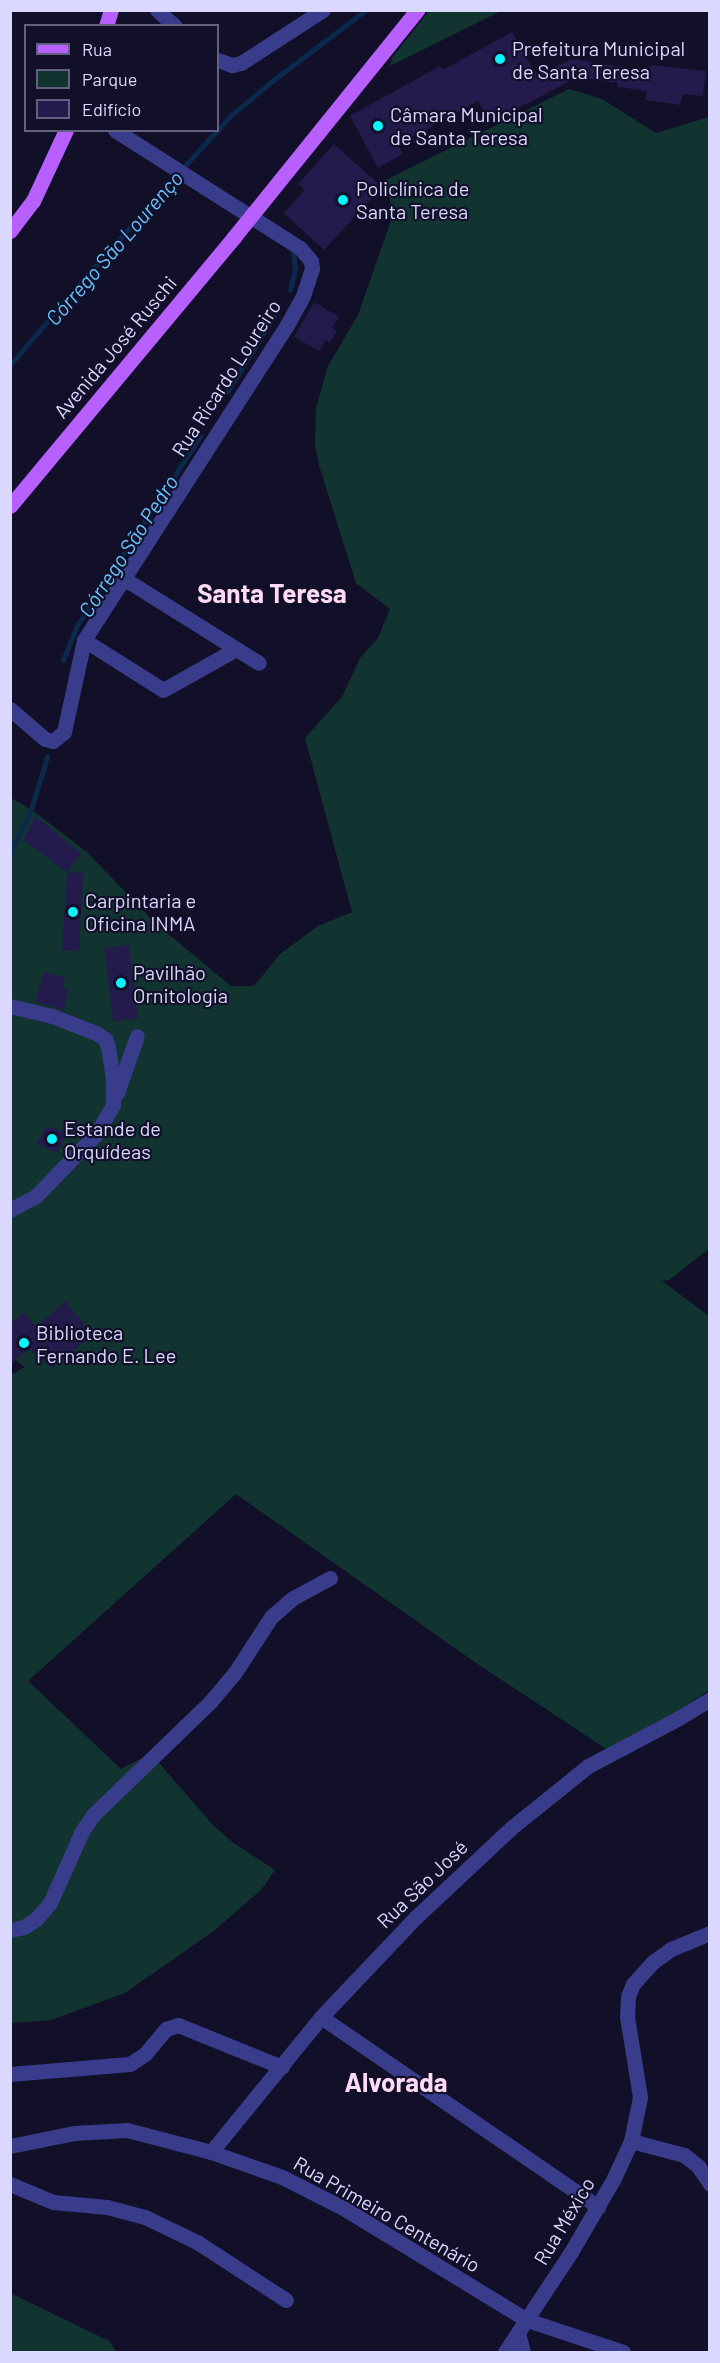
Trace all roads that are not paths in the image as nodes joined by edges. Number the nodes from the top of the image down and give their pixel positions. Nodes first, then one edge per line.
1 (157, 10) edge
2 (323, 10) edge
3 (417, 10) edge
4 (173, 24) edge
5 (219, 60) edge
6 (65, 132) edge
7 (118, 132) edge
8 (252, 215) junction
9 (10, 231) edge
10 (10, 506) edge
11 (123, 578) junction
12 (84, 640) junction
13 (236, 649) junction
14 (260, 663) dead end
15 (10, 709) edge
16 (10, 1006) edge
17 (137, 1036) dead end
18 (113, 1105) junction
19 (10, 1210) edge
20 (330, 1578) dead end
21 (710, 1699) edge
22 (10, 1930) edge
23 (710, 1933) edge
24 (321, 2017) junction
25 (282, 2067) junction
26 (10, 2074) edge
27 (632, 2141) junction
28 (10, 2146) edge
29 (211, 2152) junction
30 (10, 2184) edge
31 (710, 2184) edge
32 (598, 2206) junction
33 (286, 2300) dead end
34 (527, 2320) junction
35 (518, 2333) junction
36 (505, 2352) edge
37 (523, 2352) edge
38 (623, 2352) edge

1 - 4 street
2 - 5 street
3 - 8 main road, Avenida José Ruschi
6 - 9 main road
7 - 8 street
8 - 10 main road, Avenida José Ruschi
8 - 11 street, Rua Ricardo Loureiro
11 - 12 street, Rua Ricardo Loureiro
11 - 13 street
12 - 13 street
12 - 15 street, Rua Ricardo Loureiro
13 - 14 street
16 - 18 street
17 - 18 street
18 - 19 street
20 - 22 street
21 - 24 street, Rua São José
23 - 27 street, Rua México
24 - 25 street, Rua São José
24 - 32 street
25 - 26 street
25 - 29 street, Rua São José
27 - 31 street
27 - 32 street, Rua México
28 - 29 street, Rua Primeiro Centenário
29 - 34 street, Rua Primeiro Centenário
30 - 33 street
32 - 34 street, Rua México
34 - 35 street, Rua México
34 - 38 street, Rua Primeiro Centenário
35 - 36 street, Rua México
35 - 37 street

